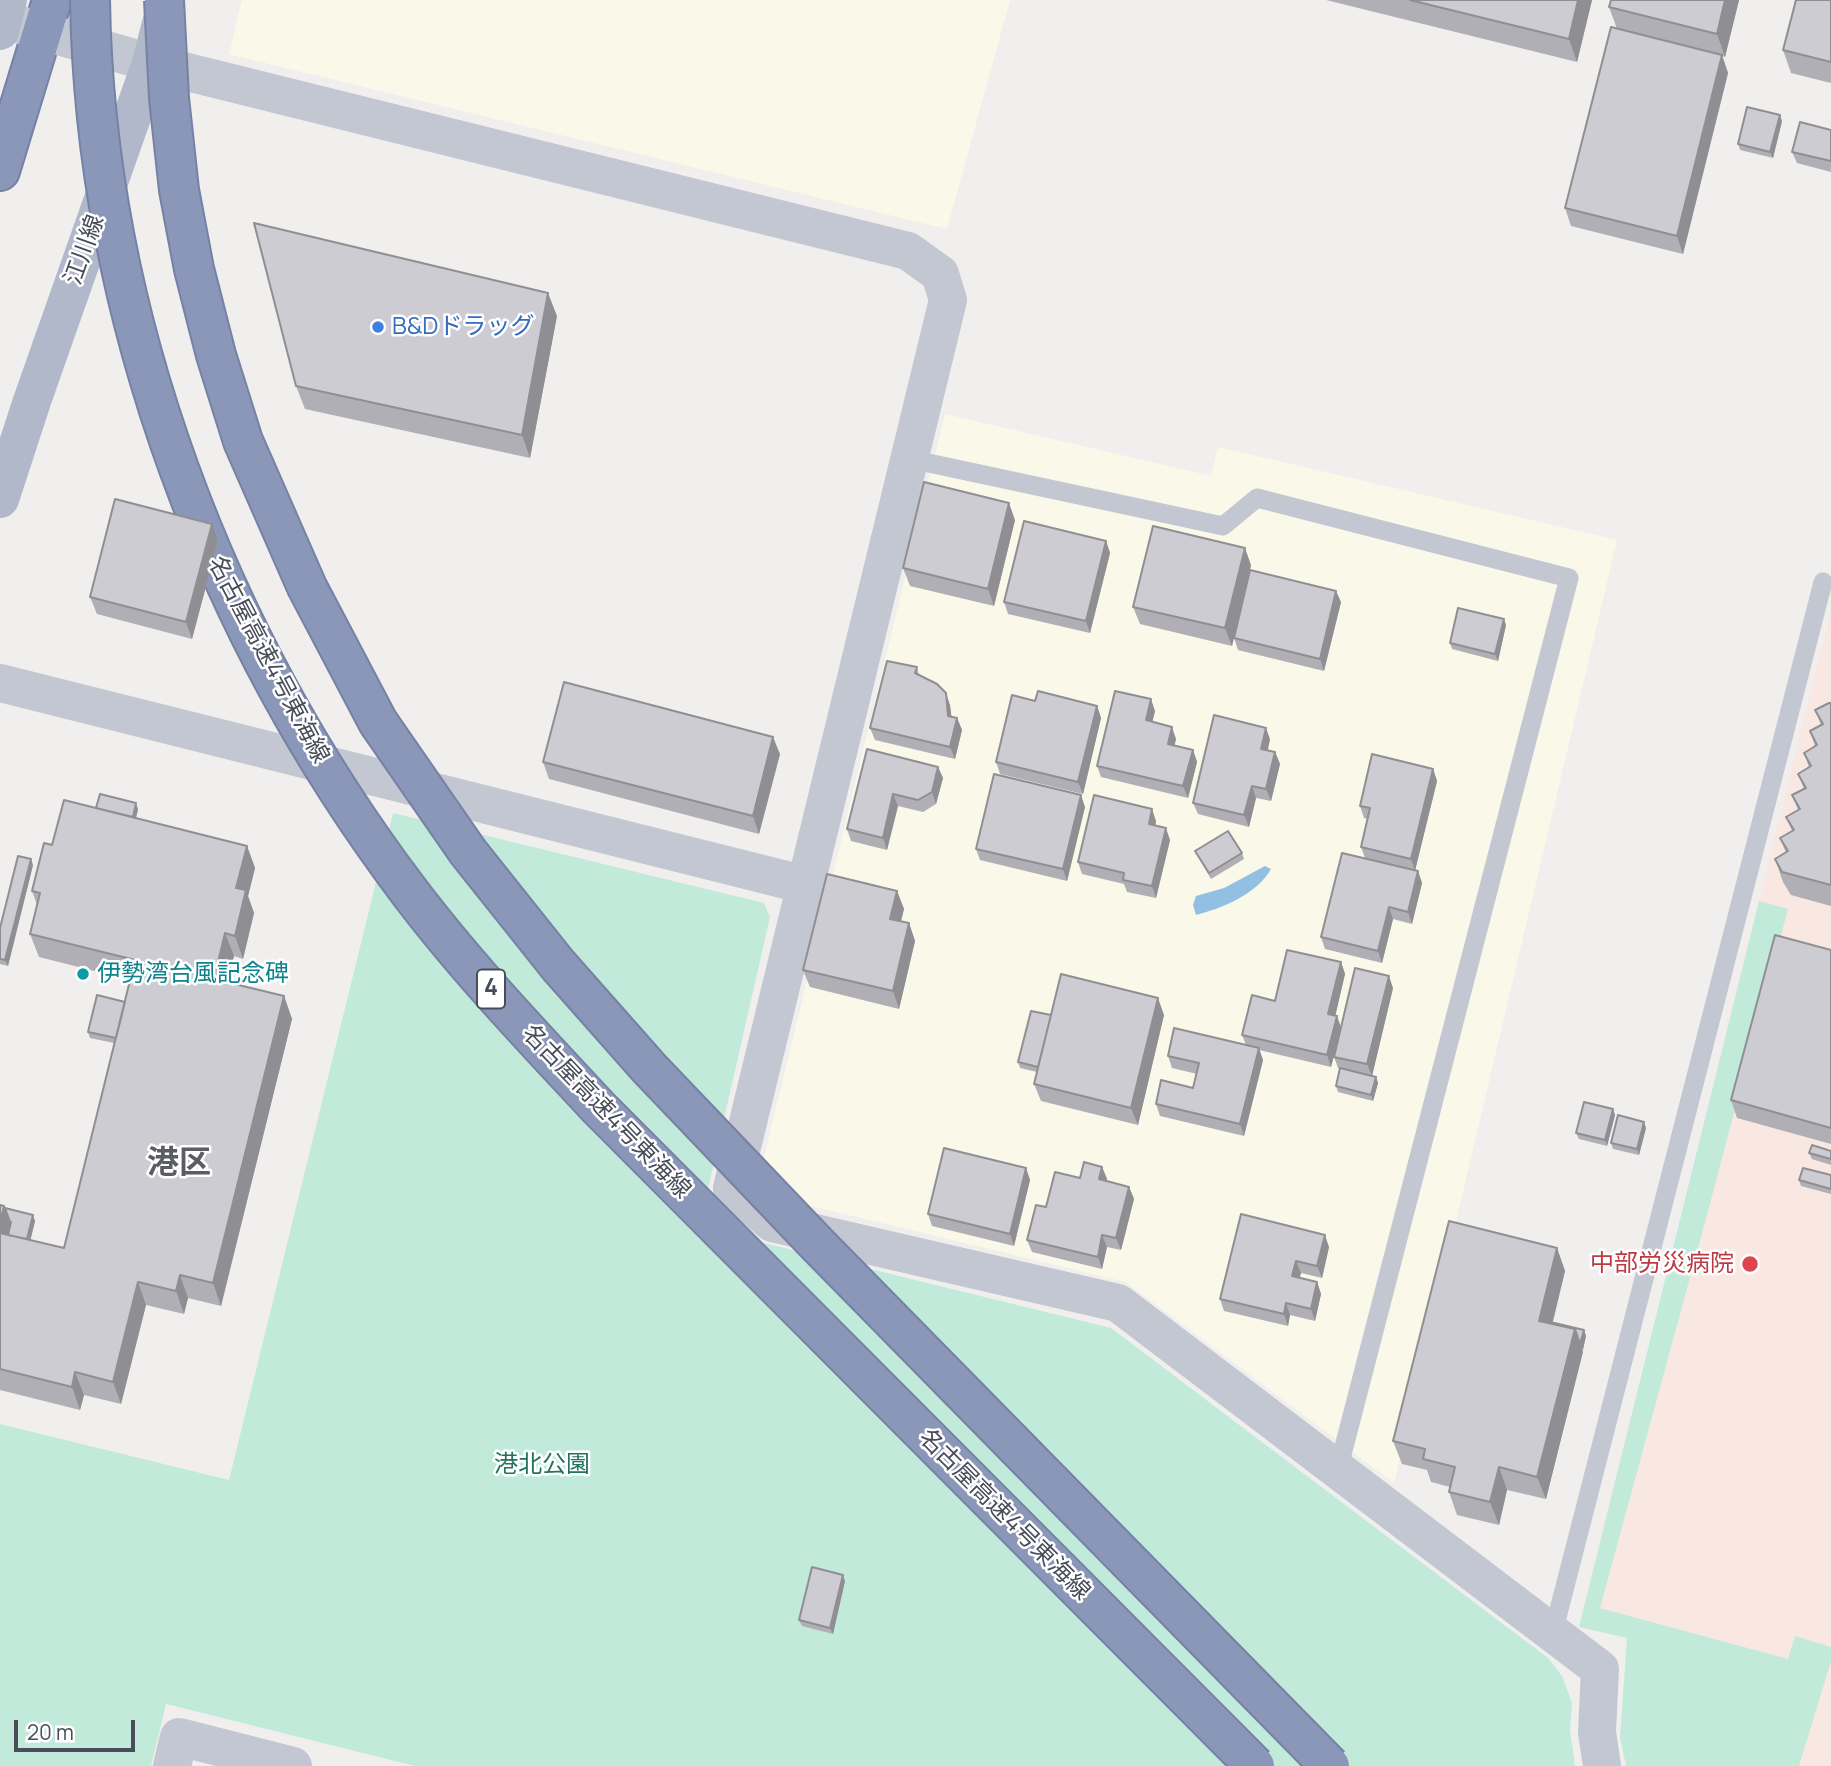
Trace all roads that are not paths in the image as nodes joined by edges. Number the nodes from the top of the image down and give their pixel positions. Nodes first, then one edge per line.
1 (90, 0) edge
2 (165, 0) edge
3 (47, 16) edge
4 (3, 18) edge
5 (151, 63) junction
6 (0, 171) edge
7 (910, 459) junction
8 (0, 499) edge
9 (1823, 582) dead end
10 (0, 683) edge
11 (806, 885) junction
12 (1338, 1470) junction
13 (1553, 1633) junction
14 (172, 1766) edge
15 (293, 1766) edge
16 (1255, 1766) edge
17 (1330, 1766) edge
18 (1602, 1766) edge

1 - 16 highway, 名古屋高速4号東海線 / 4, bridge
2 - 5 main road, 江川線
2 - 17 highway, bridge
3 - 4 street
3 - 5 street
3 - 6 highway
5 - 7 street
5 - 8 main road, 江川線
7 - 11 street
7 - 12 lane
9 - 13 lane
10 - 11 street
11 - 12 street
12 - 13 street
13 - 18 street
14 - 15 street

